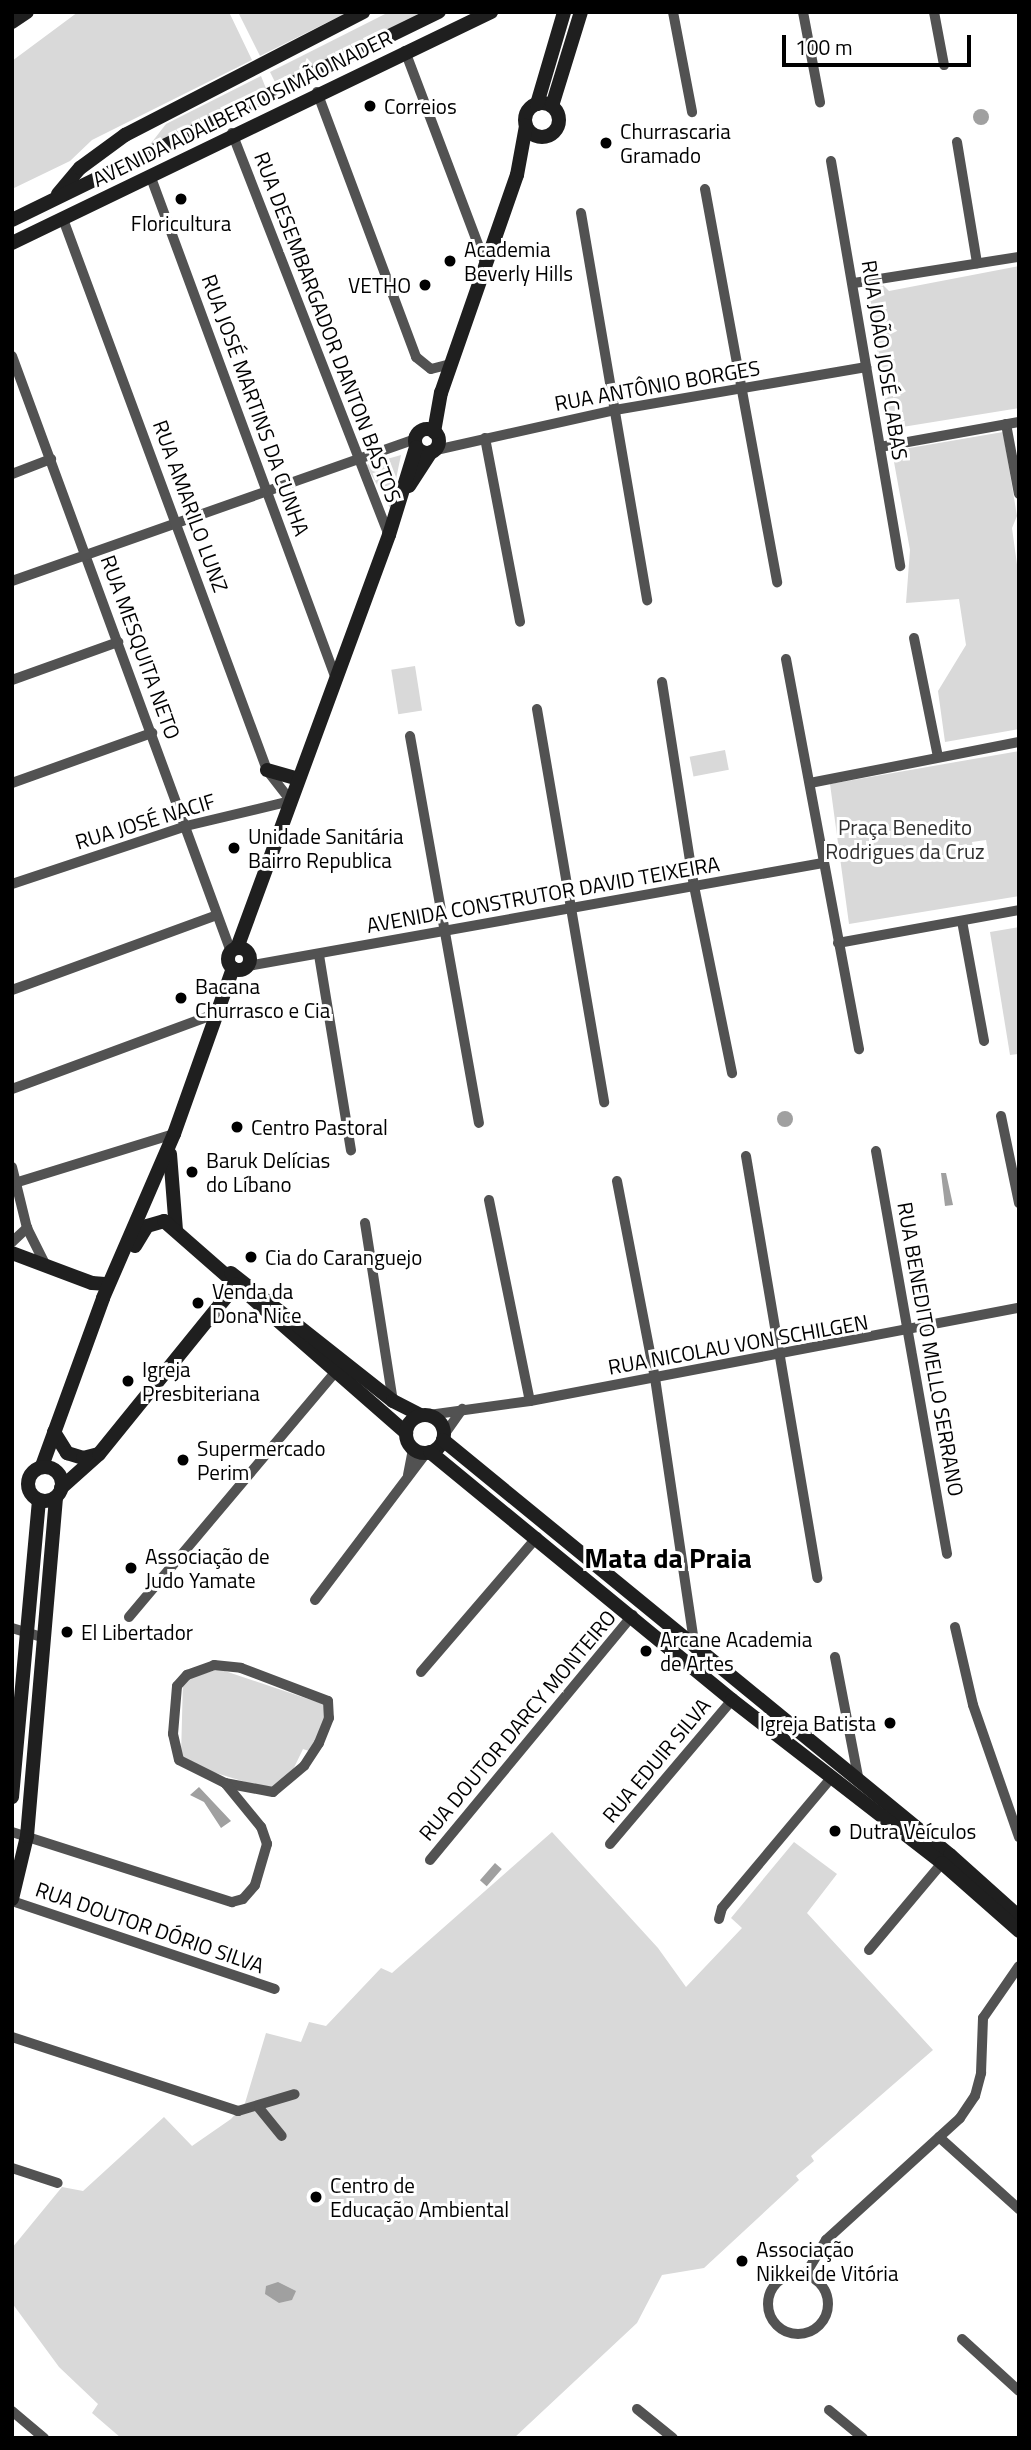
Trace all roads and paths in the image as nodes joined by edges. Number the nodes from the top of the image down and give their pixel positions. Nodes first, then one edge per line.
1 (27, 12) edge
2 (363, 12) edge
3 (439, 12) edge
4 (491, 12) edge
5 (565, 12) edge
6 (581, 12) edge
7 (673, 12) edge
8 (803, 12) edge
9 (934, 12) edge
10 (12, 22) edge
11 (405, 51) junction
12 (944, 65) dead end
13 (317, 92) junction
14 (820, 102) dead end
15 (537, 104) junction
16 (552, 106) junction
17 (692, 112) dead end
18 (526, 126) junction
19 (232, 134) junction
20 (548, 137) junction
21 (957, 142) dead end
22 (831, 161) dead end
23 (150, 175) junction
24 (517, 175) junction
25 (705, 188) dead end
26 (52, 200) junction
27 (12, 207) edge
28 (37, 208) junction
29 (581, 213) dead end
30 (63, 219) junction
31 (12, 220) edge
32 (12, 243) edge
33 (1019, 257) edge
34 (485, 263) junction
35 (977, 263) junction
36 (854, 283) junction
37 (12, 356) edge
38 (451, 364) junction
39 (866, 367) junction
40 (15, 372) edge
41 (742, 388) junction
42 (615, 410) junction
43 (1019, 422) edge
44 (1006, 424) junction
45 (485, 438) junction
46 (427, 441) junction
47 (880, 447) junction
48 (355, 458) junction
49 (51, 459) junction
50 (12, 474) edge
51 (267, 487) junction
52 (1019, 494) edge
53 (177, 523) junction
54 (388, 535) junction
55 (87, 554) junction
56 (900, 566) dead end
57 (12, 581) edge
58 (777, 582) dead end
59 (647, 600) dead end
60 (520, 622) dead end
61 (914, 638) dead end
62 (118, 642) junction
63 (323, 649) junction
64 (345, 655) junction
65 (786, 659) dead end
66 (336, 679) junction
67 (12, 680) edge
68 (662, 682) dead end
69 (537, 709) dead end
70 (152, 733) junction
71 (410, 736) dead end
72 (1019, 742) edge
73 (938, 757) junction
74 (267, 770) junction
75 (298, 779) junction
76 (12, 783) edge
77 (810, 783) junction
78 (291, 801) junction
79 (186, 826) junction
80 (823, 863) junction
81 (12, 884) edge
82 (694, 886) junction
83 (570, 908) junction
84 (1019, 910) edge
85 (217, 915) junction
86 (962, 920) junction
87 (444, 932) junction
88 (838, 943) junction
89 (319, 955) junction
90 (241, 959) junction
91 (12, 990) edge
92 (223, 1006) junction
93 (984, 1041) dead end
94 (859, 1049) dead end
95 (733, 1073) dead end
96 (12, 1089) edge
97 (604, 1102) dead end
98 (1001, 1116) dead end
99 (479, 1123) dead end
100 (174, 1134) junction
101 (351, 1150) dead end
102 (876, 1151) dead end
103 (746, 1156) dead end
104 (12, 1167) edge
105 (618, 1181) dead end
106 (18, 1182) junction
107 (489, 1200) dead end
108 (1019, 1203) edge
109 (365, 1223) dead end
110 (27, 1228) junction
111 (176, 1230) junction
112 (12, 1242) edge
113 (12, 1253) edge
114 (45, 1264) junction
115 (217, 1268) junction
116 (236, 1285) junction
117 (106, 1291) junction
118 (1019, 1308) edge
119 (910, 1332) junction
120 (778, 1355) junction
121 (336, 1371) junction
122 (654, 1378) junction
123 (393, 1401) junction
124 (530, 1401) junction
125 (462, 1409) junction
126 (424, 1415) junction
127 (54, 1432) junction
128 (406, 1433) junction
129 (444, 1437) junction
130 (423, 1452) junction
131 (99, 1454) junction
132 (42, 1466) junction
133 (29, 1476) junction
134 (12, 1478) edge
135 (12, 1485) edge
136 (59, 1492) junction
137 (35, 1497) junction
138 (546, 1535) junction
139 (947, 1554) dead end
140 (817, 1578) dead end
141 (315, 1600) dead end
142 (633, 1615) junction
143 (130, 1616) dead end
144 (956, 1627) dead end
145 (19, 1630) edge
146 (42, 1637) junction
147 (696, 1651) junction
148 (835, 1657) dead end
149 (421, 1672) dead end
150 (743, 1689) junction
151 (732, 1700) junction
152 (760, 1712) junction
153 (854, 1742) junction
154 (13, 1765) edge
155 (32, 1770) junction
156 (836, 1773) junction
157 (859, 1782) junction
158 (225, 1783) junction
159 (12, 1797) edge
160 (12, 1832) edge
161 (27, 1836) junction
162 (1019, 1837) edge
163 (610, 1844) dead end
164 (946, 1859) junction
165 (430, 1860) dead end
166 (12, 1900) edge
167 (1019, 1917) edge
168 (719, 1919) dead end
169 (1019, 1931) edge
170 (869, 1950) dead end
171 (1019, 1966) edge
172 (275, 1989) dead end
173 (12, 2037) edge
174 (295, 2094) dead end
175 (258, 2108) junction
176 (282, 2136) dead end
177 (939, 2137) junction
178 (12, 2168) edge
179 (58, 2183) dead end
180 (1019, 2209) edge
181 (805, 2275) junction
182 (962, 2339) dead end
183 (1019, 2390) edge
184 (637, 2409) dead end
185 (830, 2410) dead end
186 (12, 2411) edge
187 (44, 2438) edge
188 (673, 2438) edge
189 (863, 2438) edge

1 - 10 street
2 - 26 street
3 - 26 street, AVENIDA ADALBERTO SIMÃO NADER
4 - 11 street, AVENIDA ADALBERTO SIMÃO NADER
5 - 15 street
6 - 16 street
7 - 17 street
8 - 14 street
9 - 12 street
11 - 13 street, AVENIDA ADALBERTO SIMÃO NADER
11 - 34 street
13 - 19 street, AVENIDA ADALBERTO SIMÃO NADER
13 - 38 street
15 - 16 street
15 - 18 street
16 - 20 street
18 - 20 street
18 - 24 street
19 - 23 street, AVENIDA ADALBERTO SIMÃO NADER
19 - 48 street, RUA DESEMBARGADOR DANTON BASTOS
20 - 24 street
21 - 35 street
22 - 36 street, RUA JOÃO JOSÉ CABAS
23 - 30 street, AVENIDA ADALBERTO SIMÃO NADER
23 - 51 street, RUA JOSÉ MARTINS DA CUNHA
24 - 34 street
25 - 41 street
26 - 28 street, AVENIDA ADALBERTO SIMÃO NADER
27 - 28 street
28 - 31 street, AVENIDA ADALBERTO SIMÃO NADER
29 - 42 street
30 - 32 street, AVENIDA ADALBERTO SIMÃO NADER
30 - 53 street, RUA AMARILO LUNZ
33 - 35 street
34 - 38 street
35 - 36 street
36 - 39 street, RUA JOÃO JOSÉ CABAS
37 - 40 street, RUA MESQUITA NETO
38 - 46 street
39 - 41 street, RUA ANTÔNIO BORGES
39 - 47 street, RUA JOÃO JOSÉ CABAS
40 - 49 street, RUA MESQUITA NETO
41 - 42 street, RUA ANTÔNIO BORGES
41 - 58 street
42 - 45 street, RUA ANTÔNIO BORGES
42 - 59 street
43 - 44 street
44 - 47 street
44 - 52 street
45 - 46 street, RUA ANTÔNIO BORGES
45 - 60 street
46 - 48 street
46 - 54 street
47 - 56 street, RUA JOÃO JOSÉ CABAS
48 - 51 street
48 - 54 street, RUA DESEMBARGADOR DANTON BASTOS
49 - 50 street
49 - 55 street, RUA MESQUITA NETO
51 - 53 street
51 - 63 street, RUA JOSÉ MARTINS DA CUNHA
53 - 55 street
53 - 74 street, RUA AMARILO LUNZ
54 - 64 street
55 - 57 street
55 - 62 street, RUA MESQUITA NETO
61 - 73 street
62 - 67 street
62 - 70 street, RUA MESQUITA NETO
63 - 64 street
63 - 66 street, RUA JOSÉ MARTINS DA CUNHA
64 - 66 street
65 - 77 street
66 - 75 street
68 - 82 street
69 - 83 street
70 - 76 street
70 - 79 street, RUA MESQUITA NETO
71 - 87 street
72 - 73 street
73 - 77 street
74 - 75 street
74 - 78 street, RUA AMARILO LUNZ
75 - 78 street
77 - 80 street
78 - 79 street, RUA JOSÉ NACIF
78 - 90 street
79 - 81 street, RUA JOSÉ NACIF
79 - 85 street, RUA MESQUITA NETO
80 - 82 street, AVENIDA CONSTRUTOR DAVID TEIXEIRA
80 - 88 street
82 - 83 street, AVENIDA CONSTRUTOR DAVID TEIXEIRA
82 - 95 street
83 - 87 street, AVENIDA CONSTRUTOR DAVID TEIXEIRA
83 - 97 street
84 - 86 street
85 - 90 street, RUA MESQUITA NETO
85 - 91 street
86 - 88 street
86 - 93 street
87 - 89 street, AVENIDA CONSTRUTOR DAVID TEIXEIRA
87 - 99 street
88 - 94 street
89 - 90 street, AVENIDA CONSTRUTOR DAVID TEIXEIRA
89 - 101 street
90 - 92 street
92 - 96 street
92 - 100 street
98 - 108 street
100 - 106 street
100 - 111 street
100 - 117 street
102 - 119 street, RUA BENEDITO MELLO SERRANO
103 - 120 street
104 - 106 street
105 - 122 street
106 - 110 street
107 - 124 street
109 - 123 street
110 - 112 street
110 - 114 street
111 - 115 street
111 - 117 street
113 - 114 street
114 - 117 street
115 - 116 street
115 - 123 street
116 - 121 street
116 - 131 street
117 - 127 street
118 - 119 street, RUA NICOLAU VON SCHILGEN
119 - 120 street, RUA NICOLAU VON SCHILGEN
119 - 139 street, RUA BENEDITO MELLO SERRANO
120 - 122 street, RUA NICOLAU VON SCHILGEN
120 - 140 street
121 - 128 street
121 - 143 street
122 - 124 street, RUA NICOLAU VON SCHILGEN
122 - 147 street
123 - 126 street
124 - 125 street, RUA NICOLAU VON SCHILGEN
125 - 126 street, RUA NICOLAU VON SCHILGEN
125 - 129 street
126 - 128 street
126 - 129 street
127 - 131 street
127 - 132 street
128 - 130 street
129 - 130 street
129 - 138 street
130 - 138 street
130 - 141 street
131 - 136 street
132 - 133 street
132 - 136 street
133 - 134 street
133 - 137 street
135 - 137 street
136 - 137 street
136 - 146 street
137 - 145 street
138 - 142 street
138 - 147 street
138 - 149 street
142 - 151 street
142 - 165 street, RUA DOUTOR DARCY MONTEIRO
144 - 162 street
145 - 146 street
145 - 154 street
146 - 155 street
147 - 150 street
148 - 153 street
150 - 151 street
150 - 152 street
151 - 152 street
151 - 163 street, RUA EDUIR SILVA
152 - 156 street
153 - 156 street
153 - 157 street
154 - 155 street
154 - 159 street
155 - 161 street
156 - 157 street
156 - 164 street
156 - 168 street
157 - 164 street
158 - 158 street
158 - 161 street
160 - 161 street
161 - 166 street
164 - 167 street
164 - 169 street
164 - 170 street
166 - 172 street, RUA DOUTOR DÓRIO SILVA
171 - 177 street
173 - 175 street
174 - 175 street
175 - 176 street
177 - 180 street
177 - 181 street
178 - 179 street
181 - 181 street
182 - 183 street
184 - 188 street
185 - 189 street
186 - 187 street

